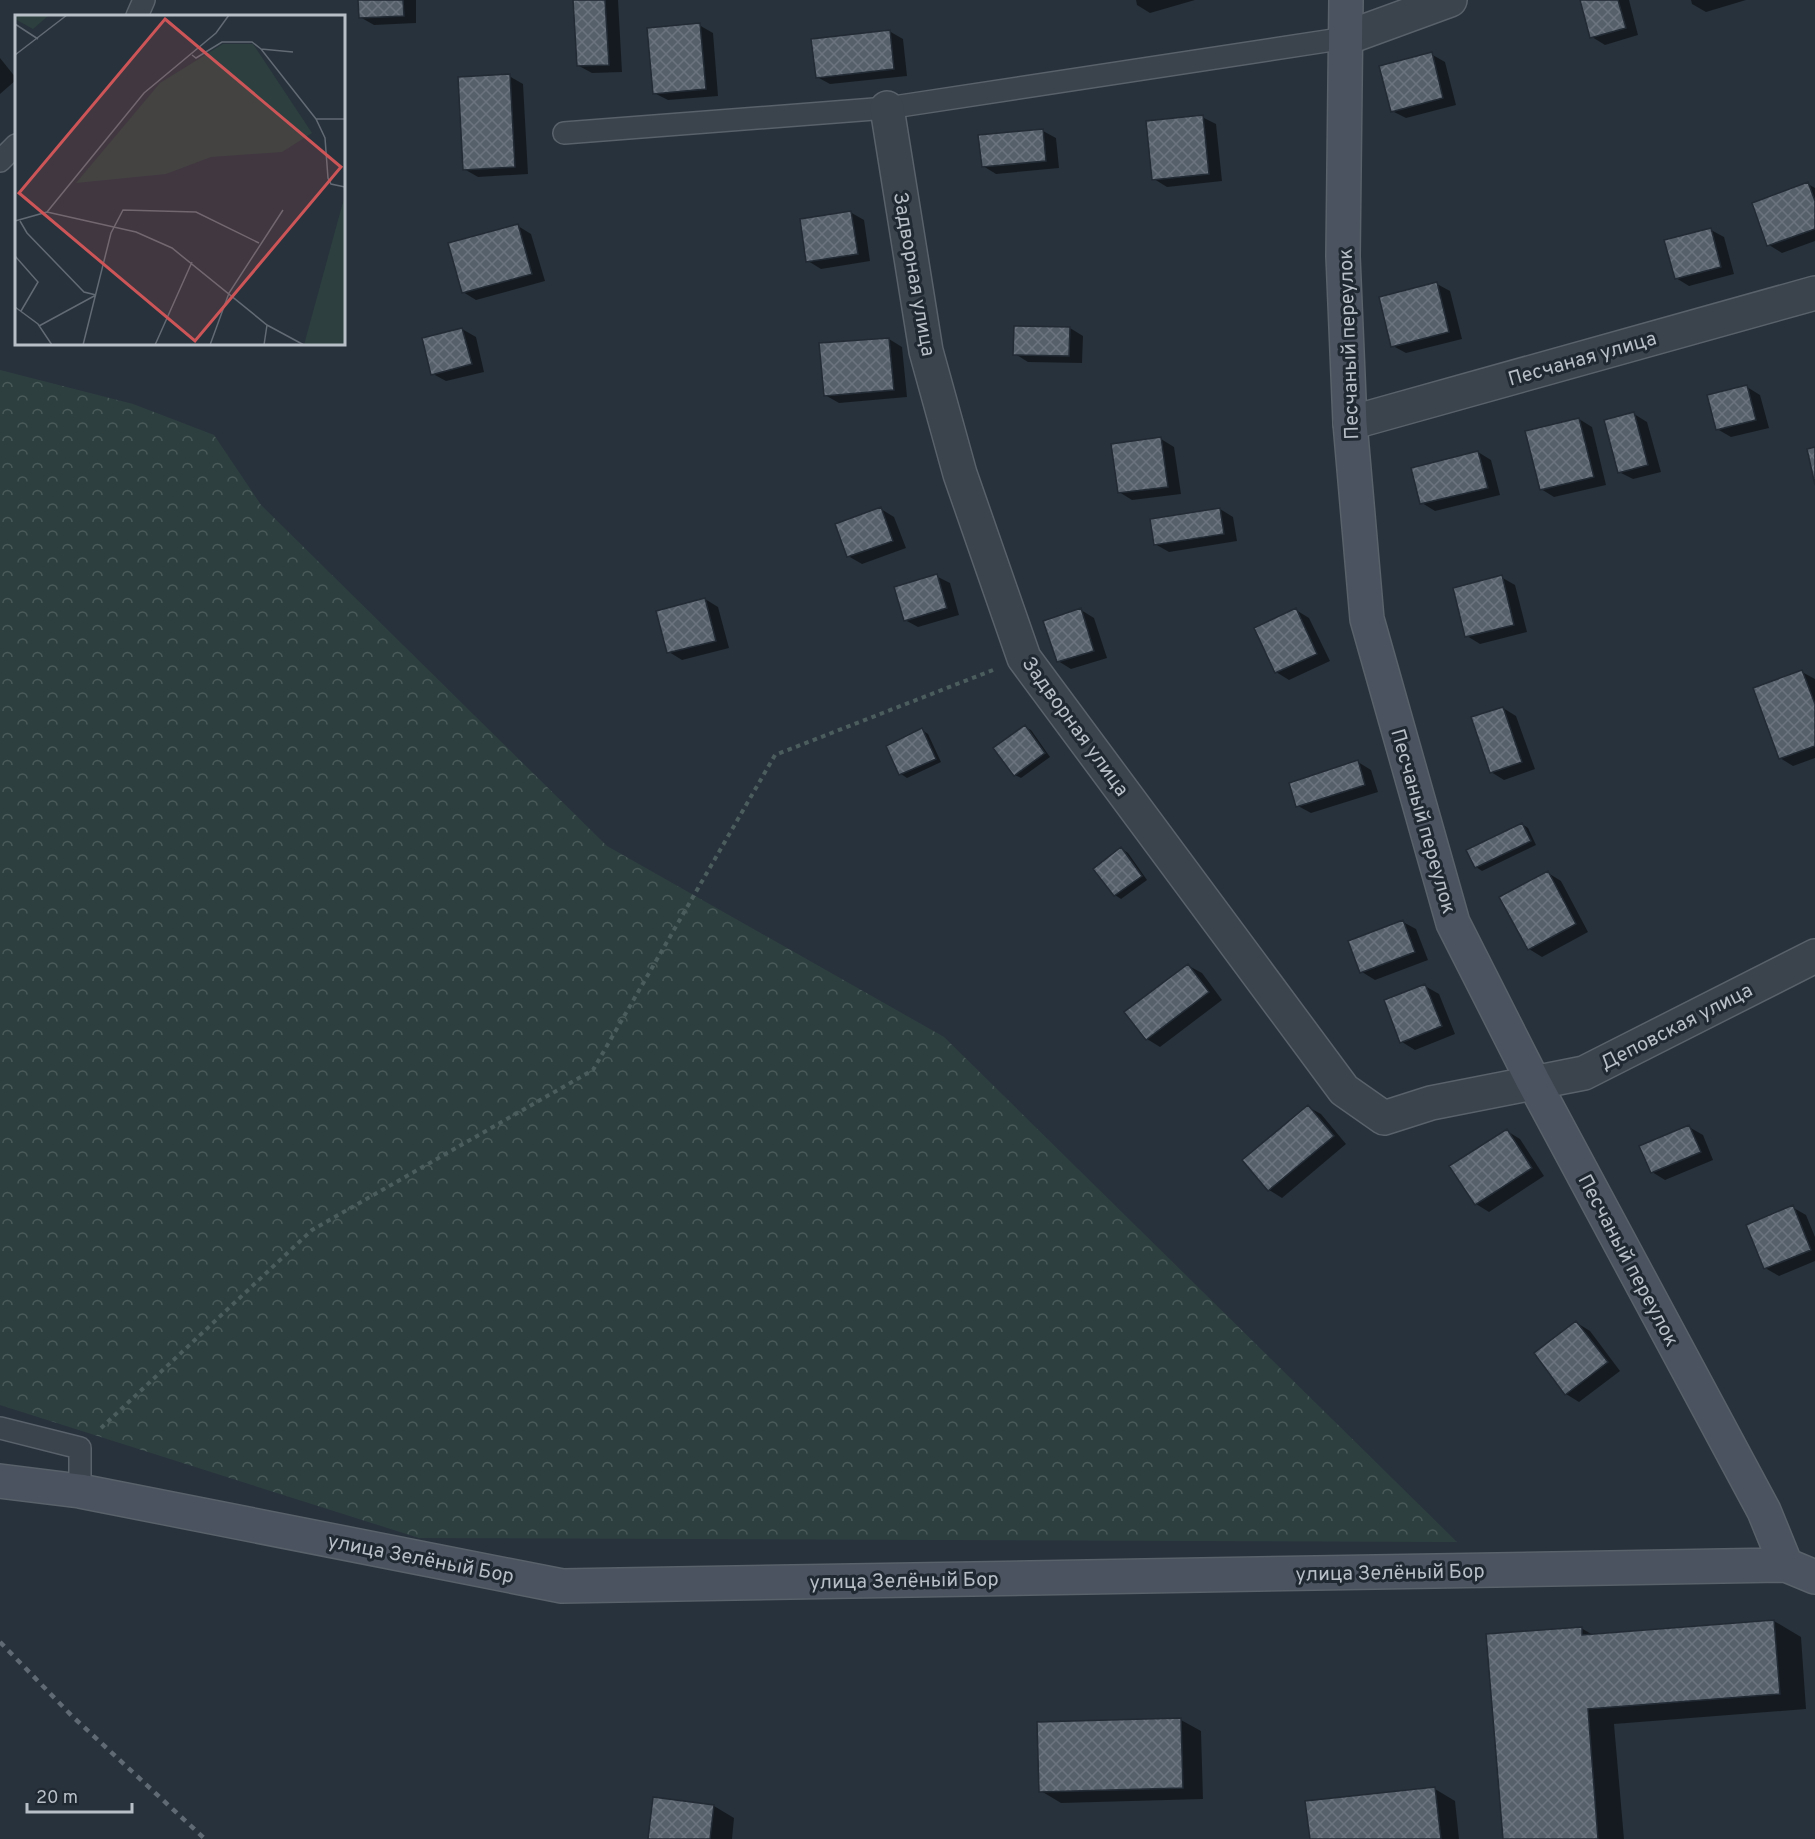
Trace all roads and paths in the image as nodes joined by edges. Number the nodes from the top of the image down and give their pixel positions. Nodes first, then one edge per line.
1 (144, 0) edge
2 (1346, 0) edge
3 (1450, 0) edge
4 (137, 15) edge
5 (1346, 38) junction
6 (887, 108) junction
7 (564, 133) dead end
8 (15, 146) edge
9 (0, 161) edge
10 (1815, 293) edge
11 (1350, 423) junction
12 (1024, 658) junction
13 (1815, 956) edge
14 (1533, 1082) junction
15 (0, 1428) edge
16 (80, 1448) junction
17 (0, 1481) edge
18 (80, 1491) junction
19 (1801, 1571) edge

1 - 4 lane
2 - 5 street, Песчаный переулок
3 - 5 street
5 - 6 lane
5 - 11 street, Песчаный переулок
6 - 7 lane
6 - 12 street, Задворная улица
8 - 9 lane
10 - 11 street, Песчаная улица
11 - 14 street, Песчаный переулок
12 - 14 street, Задворная улица
12 - 16 path
13 - 14 street, Деповская улица
14 - 19 street, Песчаный переулок
15 - 16 lane
16 - 18 lane
17 - 18 street, улица Зелёный Бор
18 - 19 street, улица Зелёный Бор

